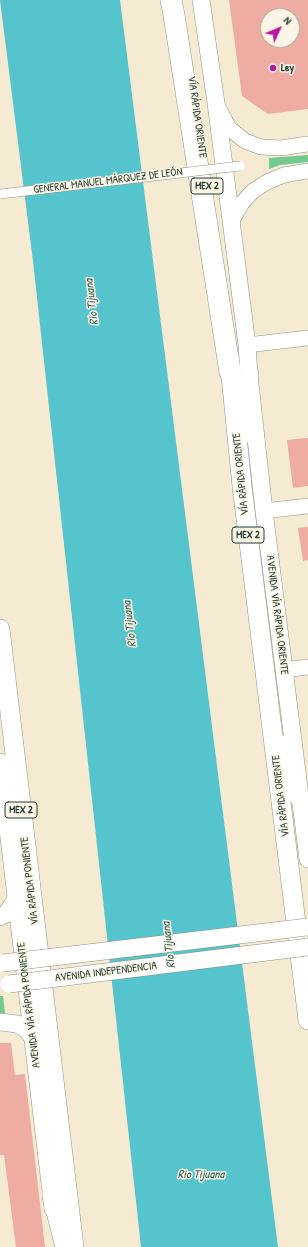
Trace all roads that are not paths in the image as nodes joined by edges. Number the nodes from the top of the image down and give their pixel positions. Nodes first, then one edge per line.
1 (171, 0) edge
2 (180, 0) edge
3 (201, 0) edge
4 (216, 103) junction
5 (308, 144) edge
6 (240, 166) dead end
7 (308, 171) edge
8 (0, 194) edge
9 (231, 222) junction
10 (240, 300) joint
11 (308, 338) edge
12 (247, 345) junction
13 (240, 374) junction
14 (308, 506) edge
15 (264, 511) junction
16 (0, 629) edge
17 (308, 667) edge
18 (284, 670) junction
19 (268, 697) junction
20 (8, 701) junction
21 (0, 762) edge
22 (299, 797) junction
23 (6, 812) junction
24 (308, 859) edge
25 (17, 898) junction
26 (0, 917) edge
27 (308, 927) edge
28 (308, 947) edge
29 (1, 963) edge
30 (4, 985) edge
31 (43, 990) joint
32 (308, 1020) edge
33 (0, 1022) edge
34 (33, 1038) junction
35 (52, 1196) junction
36 (58, 1247) edge
37 (64, 1247) edge
38 (74, 1247) edge

1 - 13 highway
2 - 13 highway, VÍA RÁPIDA ORIENTE / MEX 2
3 - 4 main road, VÍA RÁPIDA ORIENTE
4 - 5 street
4 - 9 main road, VÍA RÁPIDA ORIENTE
6 - 8 street, GENERAL MANUEL MÁRQUEZ DE LEÓN, bridge
7 - 9 street
9 - 10 main road, VÍA RÁPIDA ORIENTE
10 - 12 main road, AVENIDA VÍA RÁPIDA ORIENTE
11 - 12 street
12 - 13 main road, AVENIDA VÍA RÁPIDA ORIENTE
13 - 15 main road, AVENIDA VÍA RÁPIDA ORIENTE
13 - 19 highway, VÍA RÁPIDA ORIENTE / MEX 2
14 - 15 street
15 - 18 main road, AVENIDA VÍA RÁPIDA ORIENTE
16 - 20 highway, VÍA RÁPIDA PONIENTE / MEX 2
17 - 18 street
18 - 22 main road, AVENIDA VÍA RÁPIDA ORIENTE
19 - 22 highway
19 - 32 highway, VÍA RÁPIDA ORIENTE / MEX 2
20 - 23 highway
20 - 31 highway, VÍA RÁPIDA PONIENTE / MEX 2
21 - 23 main road, AVENIDA VÍA RÁPIDA PONIENTE
22 - 24 main road, AVENIDA VÍA RÁPIDA ORIENTE
23 - 25 main road, AVENIDA VÍA RÁPIDA PONIENTE
25 - 26 main road
25 - 34 main road, AVENIDA VÍA RÁPIDA PONIENTE
27 - 29 main road, AVENIDA INDEPENDENCIA, bridge
28 - 30 main road, AVENIDA INDEPENDENCIA, bridge
31 - 38 highway, AVENIDA VÍA RÁPIDA PONIENTE / MEX 2
33 - 34 main road
34 - 35 main road, AVENIDA VÍA RÁPIDA PONIENTE
35 - 36 main road, AVENIDA VÍA RÁPIDA PONIENTE
35 - 37 highway

